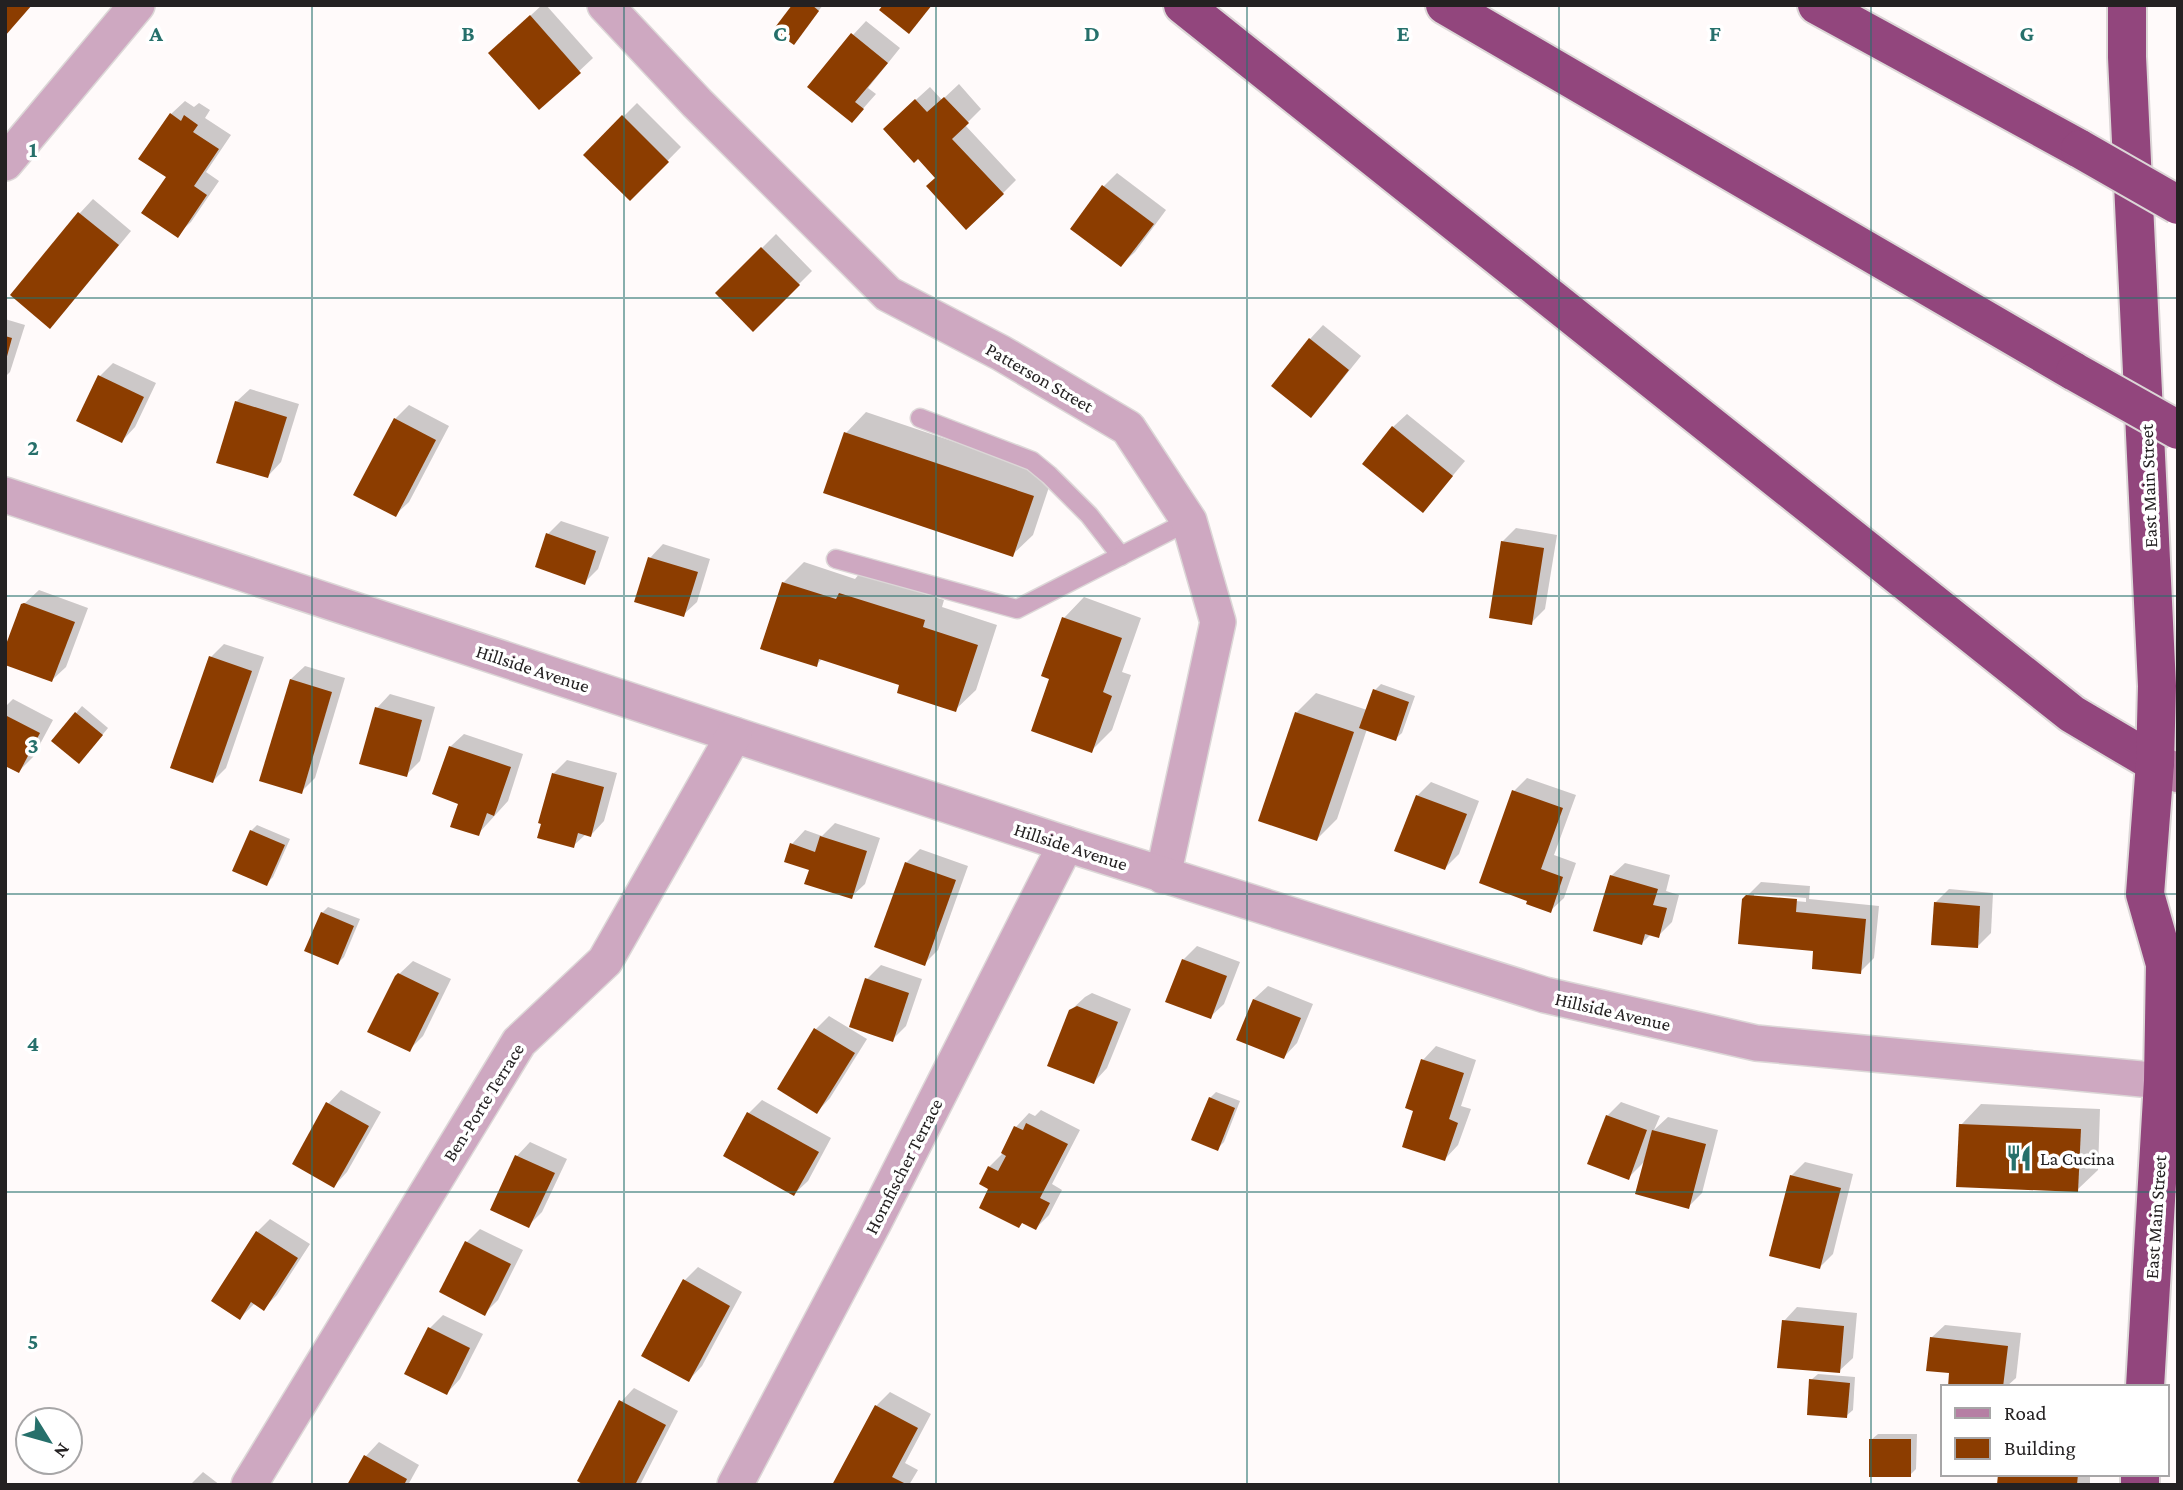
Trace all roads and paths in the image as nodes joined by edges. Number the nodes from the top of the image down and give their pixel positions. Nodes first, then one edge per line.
1 (137, 5) edge
2 (605, 5) edge
3 (1183, 5) edge
4 (1445, 5) edge
5 (1817, 5) edge
6 (2127, 5) edge
7 (5, 163) edge
8 (2178, 205) edge
9 (920, 418) dead end
10 (2178, 430) edge
11 (5, 495) edge
12 (1189, 521) junction
13 (1121, 556) junction
14 (836, 559) dead end
15 (734, 735) junction
16 (2166, 768) edge
17 (1066, 844) junction
18 (1163, 876) junction
19 (2171, 947) edge
20 (2163, 1081) junction
21 (2145, 1385) edge
22 (249, 1485) edge
23 (735, 1485) edge

1 - 7 street
2 - 12 street, Patterson Street
3 - 16 highway
4 - 10 highway, bridge
5 - 8 highway, bridge
6 - 16 highway, East Main Street
9 - 13 lane
11 - 15 street, Hillside Avenue
12 - 13 lane
12 - 18 street, Patterson Street
13 - 14 lane
15 - 17 street, Hillside Avenue
15 - 22 street, Ben-Porte Terrace
16 - 19 highway, East Main Street
17 - 18 street, Hillside Avenue
17 - 23 street, Hornfischer Terrace
18 - 20 street, Hillside Avenue
19 - 20 highway, East Main Street
20 - 21 highway, East Main Street

